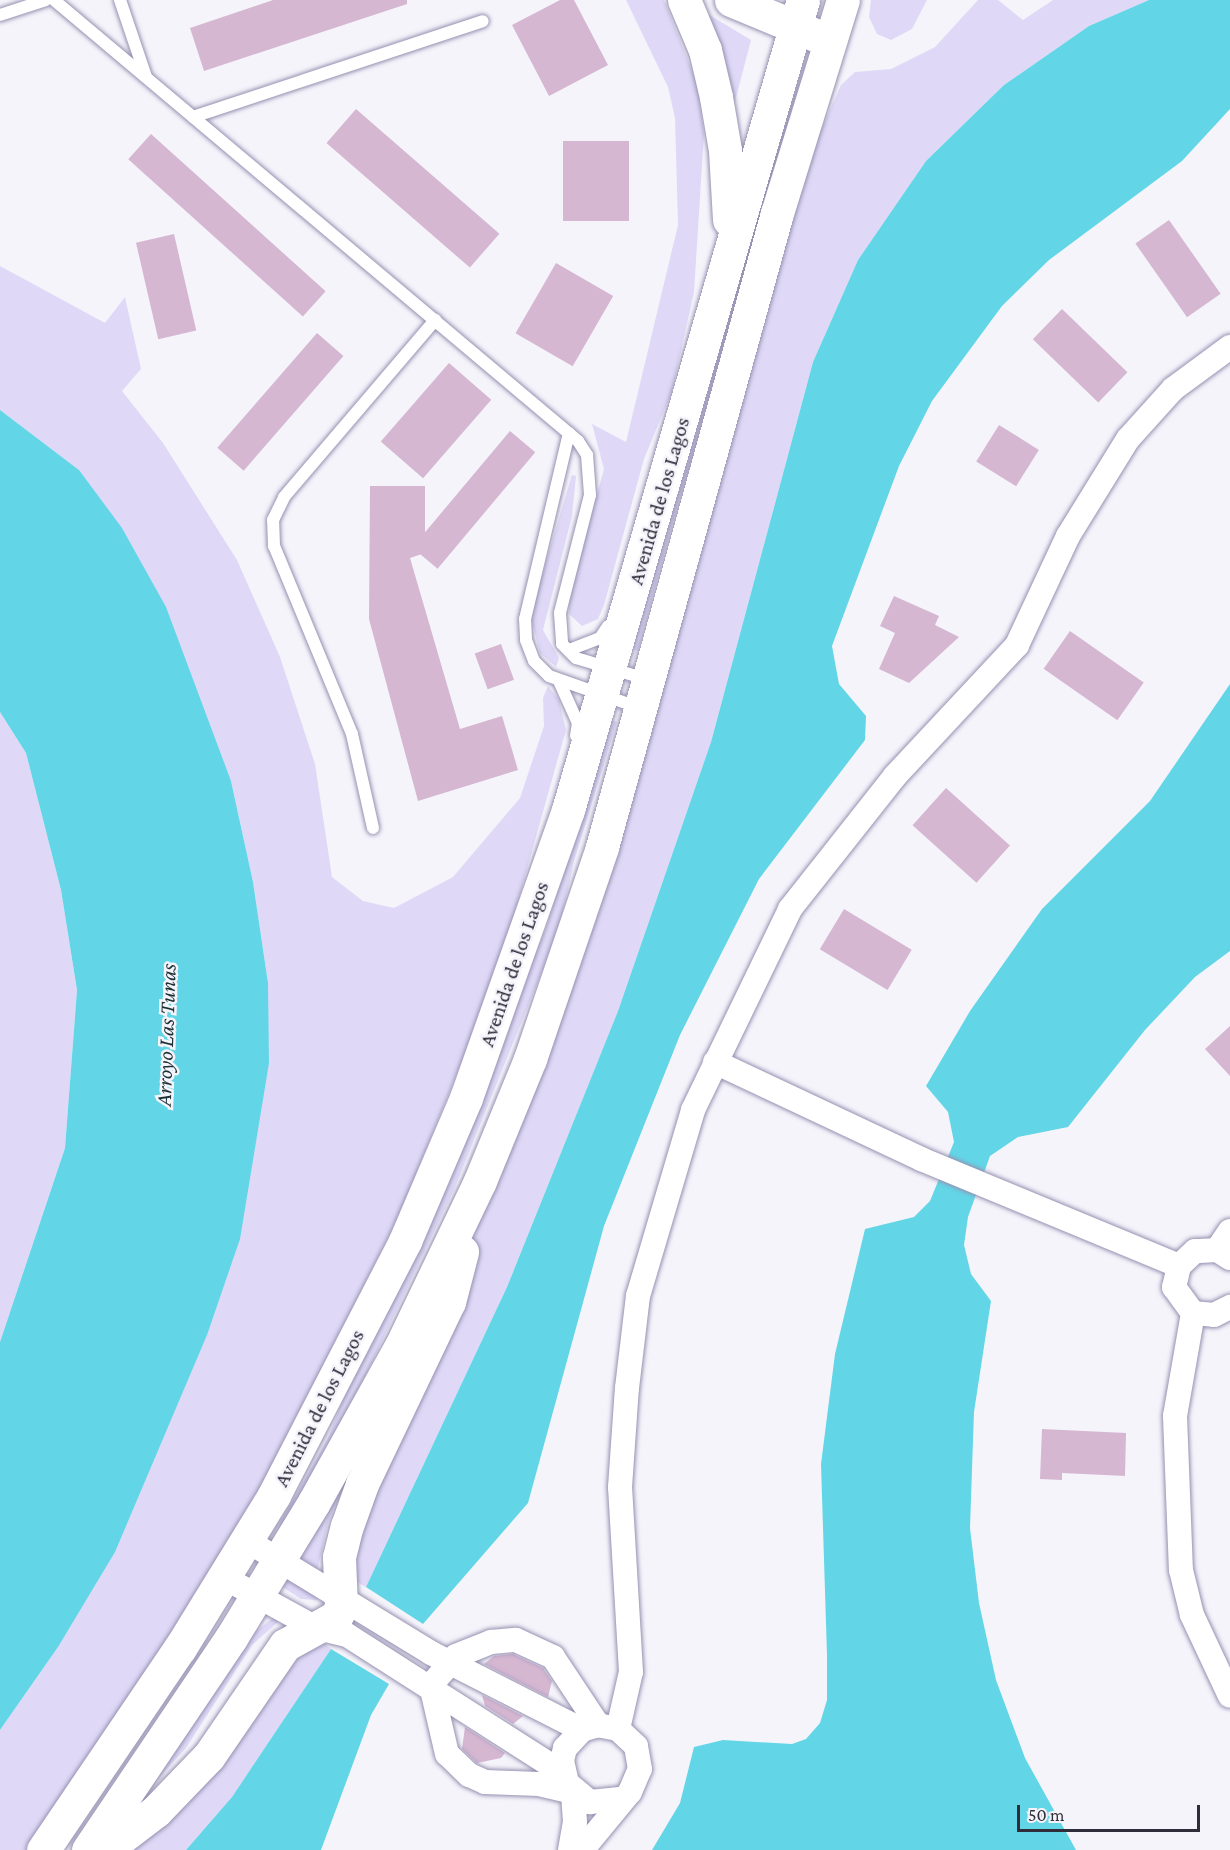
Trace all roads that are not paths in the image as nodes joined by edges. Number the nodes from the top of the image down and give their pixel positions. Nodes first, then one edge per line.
1 (46, 0) edge
2 (54, 0) edge
3 (120, 0) edge
4 (684, 0) edge
5 (731, 0) edge
6 (843, 0) edge
7 (798, 14) edge
8 (0, 15) edge
9 (483, 21) dead end
10 (829, 40) junction
11 (147, 78) junction
12 (193, 117) junction
13 (730, 250) junction
14 (435, 320) junction
15 (1230, 347) edge
16 (690, 397) junction
17 (569, 433) junction
18 (569, 650) junction
19 (559, 681) junction
20 (606, 683) junction
21 (646, 694) junction
22 (373, 828) dead end
23 (511, 974) junction
24 (715, 1062) junction
25 (480, 1181) junction
26 (1226, 1246) edge
27 (1179, 1266) junction
28 (1230, 1307) edge
29 (1193, 1313) junction
30 (246, 1540) junction
31 (279, 1560) junction
32 (223, 1577) junction
33 (257, 1596) junction
34 (350, 1604) junction
35 (314, 1627) junction
36 (439, 1657) junction
37 (424, 1681) junction
38 (1230, 1696) edge
39 (599, 1728) junction
40 (568, 1783) junction
41 (620, 1799) junction
42 (44, 1850) edge
43 (88, 1850) edge
44 (105, 1850) edge
45 (570, 1850) edge
46 (582, 1850) edge

1 - 8 lane
2 - 11 lane
3 - 11 lane
4 - 13 street
5 - 7 street
6 - 10 street, Avenida de los Lagos
7 - 10 street
7 - 13 street, Avenida de los Lagos
9 - 12 lane
10 - 21 street, Avenida de los Lagos
11 - 12 lane
12 - 14 lane
13 - 16 street, Avenida de los Lagos
14 - 17 lane
14 - 22 lane
15 - 24 street
16 - 18 lane
16 - 20 street, Avenida de los Lagos
17 - 18 lane
17 - 19 lane
18 - 20 lane
19 - 20 lane
19 - 23 lane
20 - 21 lane
20 - 21 lane
20 - 23 street, Avenida de los Lagos
21 - 25 street, Avenida de los Lagos
23 - 30 street, Avenida de los Lagos
24 - 27 street
24 - 39 street
25 - 31 street, Avenida de los Lagos
25 - 34 street
26 - 27 street
27 - 29 street
28 - 29 street
29 - 38 street
30 - 31 street
30 - 32 street, Avenida de los Lagos
31 - 33 street, Avenida de los Lagos
31 - 34 street
32 - 33 street
32 - 42 street, Avenida de los Lagos
33 - 35 street
33 - 43 street, Avenida de los Lagos
34 - 35 street
34 - 36 street
35 - 37 street
35 - 44 street
36 - 37 street
36 - 39 street
36 - 39 street
37 - 40 street
37 - 40 street
39 - 40 street
39 - 41 street
40 - 41 street
40 - 45 street
41 - 46 street

